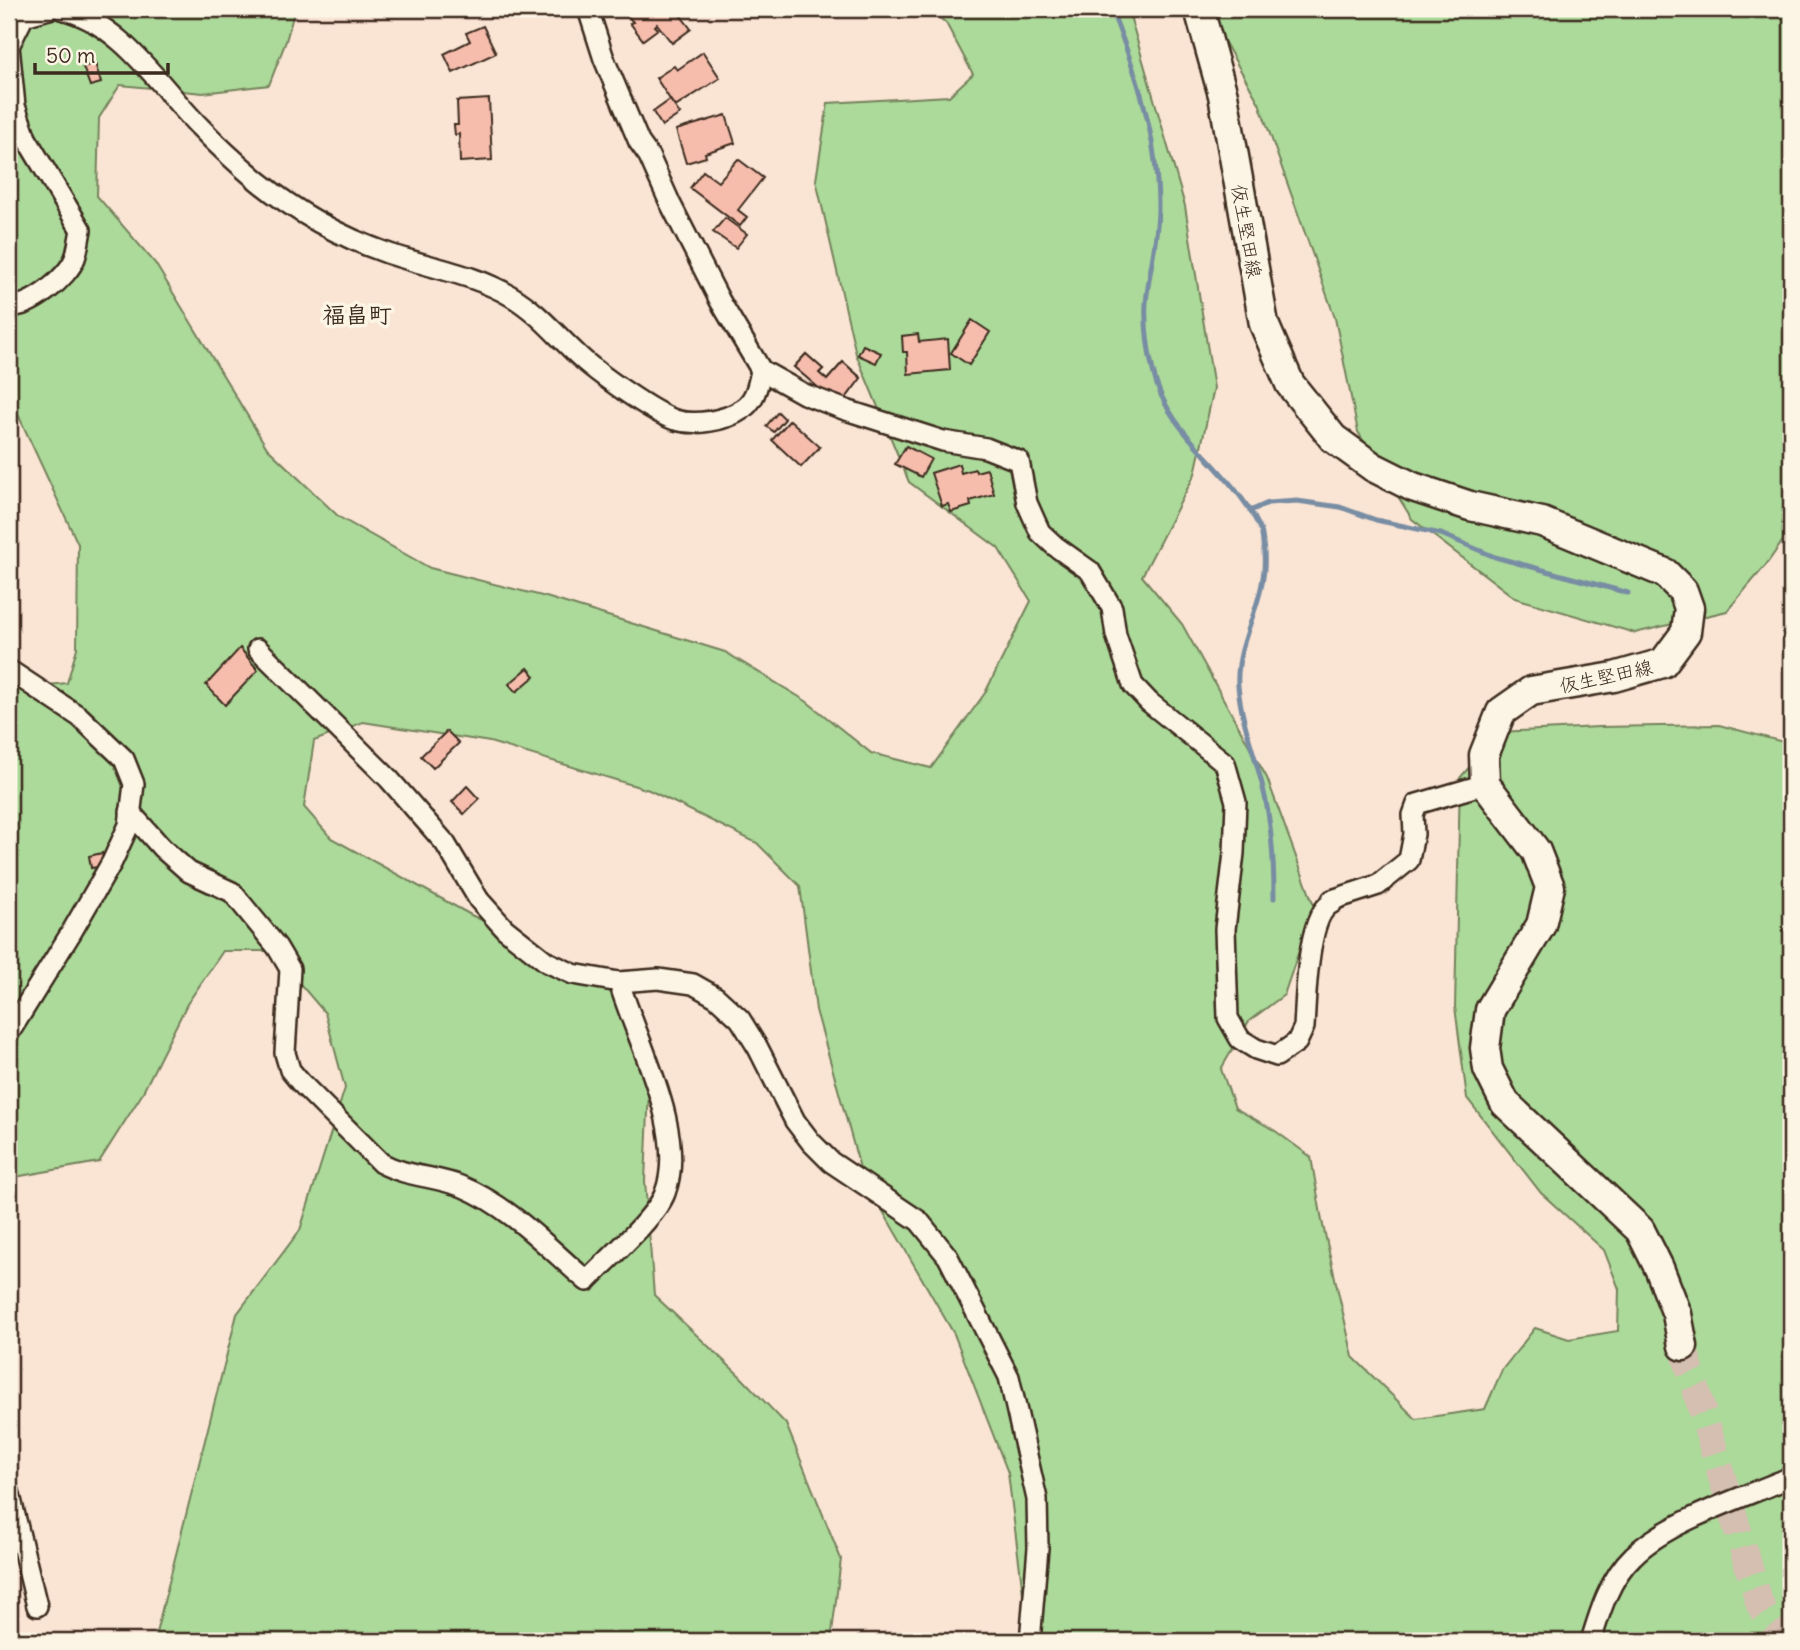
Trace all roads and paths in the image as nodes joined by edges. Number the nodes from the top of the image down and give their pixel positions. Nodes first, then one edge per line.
1 (50, 9) edge
2 (61, 9) edge
3 (588, 9) edge
4 (1199, 9) edge
5 (9, 306) edge
6 (761, 370) junction
7 (258, 649) dead end
8 (9, 670) edge
9 (1485, 784) junction
10 (130, 812) junction
11 (619, 982) junction
12 (9, 1033) edge
13 (1684, 1346) tunnel mouth
14 (1791, 1477) edge
15 (9, 1491) edge
16 (37, 1606) dead end
17 (1030, 1641) edge
18 (1591, 1641) edge

1 - 5 street
2 - 6 street
3 - 6 street
4 - 9 main road, 仮生堅田線
6 - 9 street
7 - 11 street
8 - 10 street
9 - 13 main road
10 - 11 street
10 - 12 street
11 - 17 street
14 - 18 street
15 - 16 street

